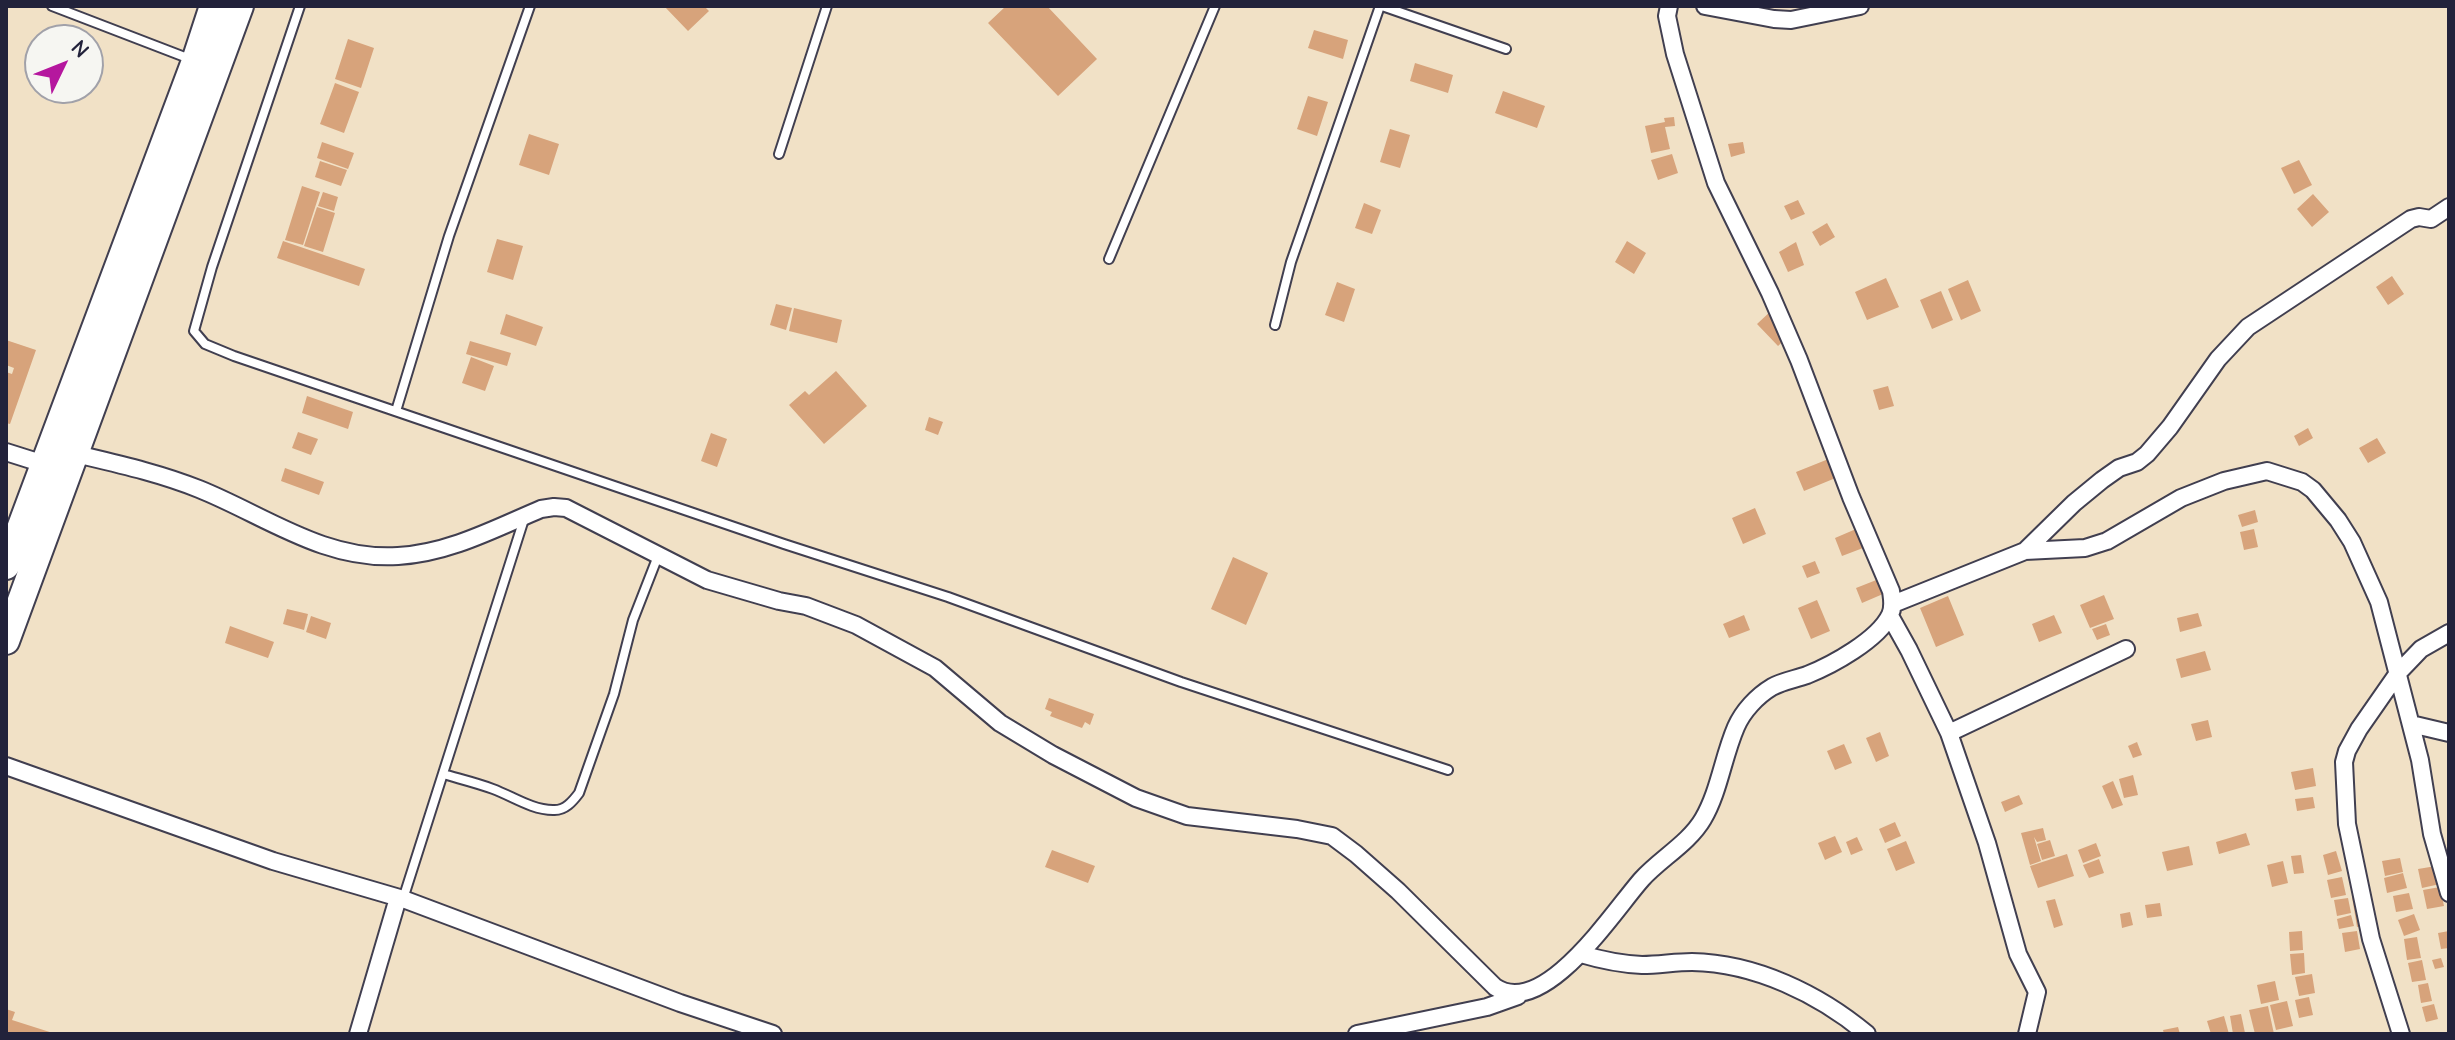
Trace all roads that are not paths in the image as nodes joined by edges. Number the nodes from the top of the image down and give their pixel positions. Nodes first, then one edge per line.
1 (52, 6) edge
2 (213, 6) edge
3 (240, 6) edge
4 (300, 6) edge
5 (530, 6) edge
6 (827, 6) edge
7 (1215, 6) edge
8 (1381, 6) edge
9 (1669, 6) edge
10 (1705, 6) edge
11 (1860, 6) edge
12 (1506, 49) dead end
13 (195, 61) junction
14 (779, 154) dead end
15 (2449, 207) edge
16 (1109, 259) dead end
17 (1275, 325) dead end
18 (396, 411) junction
19 (6, 452) edge
20 (76, 454) junction
21 (44, 464) junction
22 (525, 516) junction
23 (2025, 551) junction
24 (658, 556) junction
25 (6, 566) edge
26 (1891, 610) junction
27 (2449, 633) edge
28 (6, 641) edge
29 (2126, 649) dead end
30 (2398, 673) junction
31 (2411, 724) junction
32 (1949, 733) junction
33 (2449, 733) edge
34 (6, 766) edge
35 (1448, 770) dead end
36 (443, 774) junction
37 (2449, 893) edge
38 (400, 898) junction
39 (1581, 954) junction
40 (1533, 990) junction
41 (1399, 1029) edge
42 (358, 1034) edge
43 (773, 1034) edge
44 (1357, 1034) edge
45 (1867, 1034) edge
46 (2027, 1034) edge
47 (2401, 1034) edge

1 - 13 lane
2 - 13 main road
3 - 20 main road
4 - 18 lane
5 - 18 lane
6 - 14 lane
7 - 16 lane
8 - 12 lane
8 - 17 lane
9 - 26 street
10 - 11 street
13 - 21 main road
15 - 23 street
18 - 35 lane
19 - 21 street
20 - 22 street
20 - 28 main road
21 - 25 main road
22 - 24 street
22 - 36 lane
23 - 26 street
23 - 30 street
24 - 36 lane
24 - 40 street
26 - 32 street
26 - 39 street
27 - 30 street
29 - 32 street
30 - 31 street
30 - 47 street
31 - 33 street
31 - 37 street
32 - 46 street
34 - 38 street
36 - 38 lane
38 - 42 street
38 - 43 street
39 - 40 street
39 - 45 street
40 - 41 street
41 - 44 street

